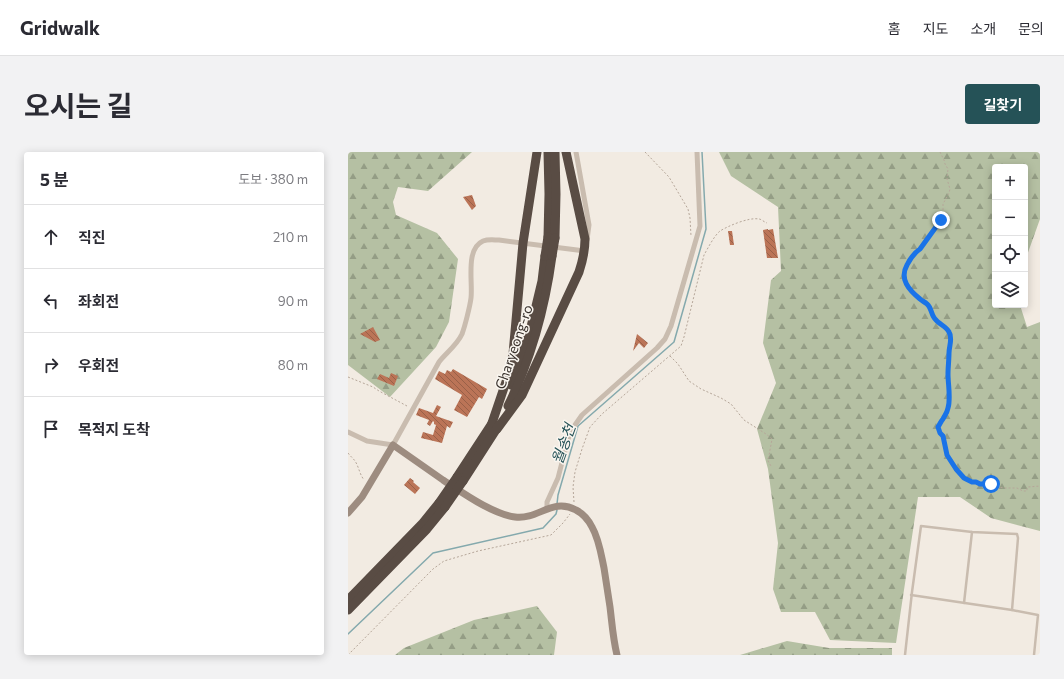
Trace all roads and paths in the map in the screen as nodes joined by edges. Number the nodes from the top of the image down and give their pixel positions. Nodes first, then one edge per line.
1 (536, 152) edge
2 (548, 152) edge
3 (555, 152) edge
4 (566, 152) edge
5 (576, 152) edge
6 (645, 152) edge
7 (697, 152) edge
8 (940, 152) edge
9 (551, 237) junction
10 (523, 243) junction
11 (695, 246) junction
12 (585, 251) junction
13 (670, 356) dead end
14 (348, 377) edge
15 (413, 409) junction
16 (494, 428) junction
17 (348, 432) edge
18 (393, 445) junction
19 (348, 453) edge
20 (771, 466) dead end
21 (369, 486) junction
22 (1040, 486) edge
23 (442, 505) junction
24 (550, 508) junction
25 (348, 513) edge
26 (972, 532) junction
27 (911, 595) junction
28 (348, 600) edge
29 (964, 603) junction
30 (348, 610) edge
31 (1012, 610) junction
32 (617, 655) edge
33 (905, 655) edge
34 (1034, 655) edge

1 - 10 highway
2 - 9 highway
3 - 9 highway
4 - 12 highway
5 - 12 street
6 - 11 path
7 - 11 street
8 - 22 path
9 - 16 highway, Charyeong-ro, bridge
10 - 12 street
10 - 15 street
10 - 16 highway
11 - 24 street
12 - 16 highway
13 - 20 path
14 - 15 path
15 - 18 street
16 - 23 highway, Charyeong-ro, bridge
17 - 18 street
18 - 21 street
18 - 24 street
19 - 21 path
21 - 25 street
23 - 28 highway
23 - 30 highway
24 - 32 street
26 - 27 lane
26 - 29 lane
26 - 31 lane
27 - 29 lane
27 - 33 lane
29 - 31 lane
31 - 34 lane

